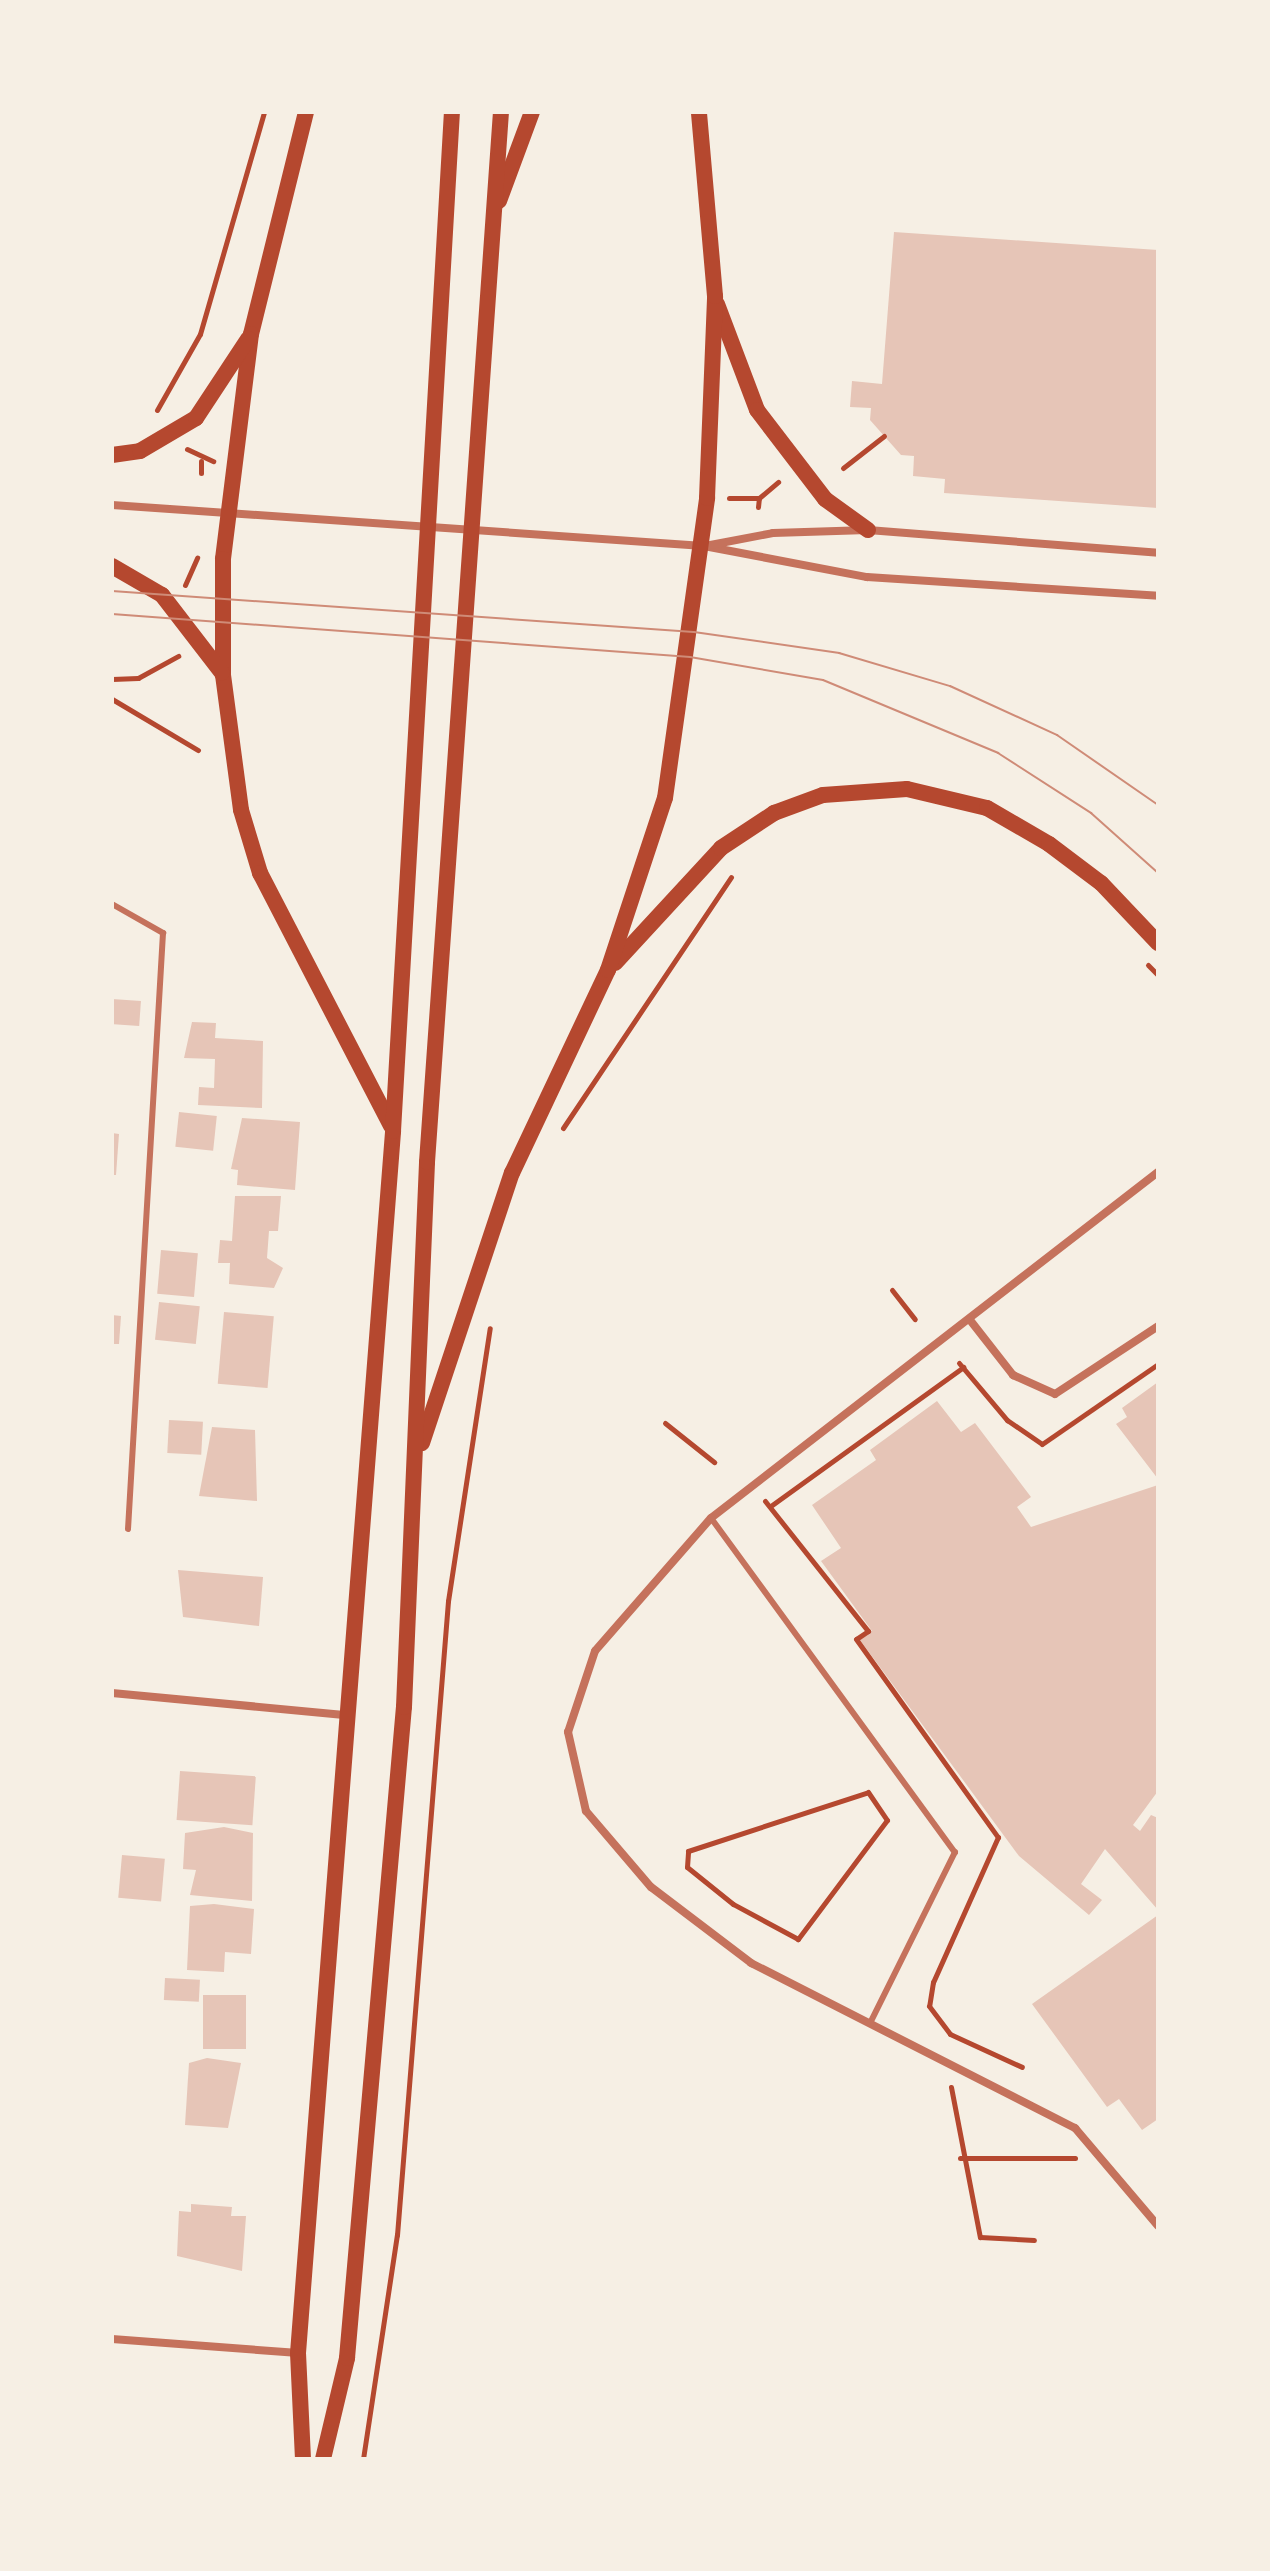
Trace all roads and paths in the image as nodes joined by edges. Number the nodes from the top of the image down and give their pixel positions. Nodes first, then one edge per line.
1 (264, 112) edge
2 (306, 112) edge
3 (452, 112) edge
4 (501, 112) edge
5 (532, 112) edge
6 (699, 112) edge
7 (494, 214) junction
8 (715, 296) junction
9 (251, 334) junction
10 (156, 410) dead end
11 (884, 436) dead end
12 (186, 448) dead end
13 (112, 455) edge
14 (843, 468) dead end
15 (201, 473) dead end
16 (778, 482) dead end
17 (724, 498) dead end
18 (759, 498) junction
19 (112, 505) edge
20 (758, 507) dead end
21 (230, 513) junction
22 (868, 530) junction
23 (704, 546) junction
24 (1158, 553) edge
25 (197, 557) dead end
26 (112, 566) edge
27 (184, 586) dead end
28 (1158, 596) edge
29 (178, 656) dead end
30 (223, 675) junction
31 (112, 679) edge
32 (112, 699) edge
33 (198, 750) dead end
34 (728, 863) dead end
35 (112, 904) edge
36 (1158, 943) edge
37 (1137, 954) dead end
38 (608, 970) junction
39 (1158, 975) edge
40 (393, 1131) junction
41 (560, 1132) dead end
42 (1157, 1176) edge
43 (892, 1290) dead end
44 (915, 1319) dead end
45 (970, 1320) junction
46 (491, 1323) dead end
47 (1158, 1326) edge
48 (963, 1367) dead end
49 (665, 1423) dead end
50 (416, 1460) junction
51 (714, 1462) dead end
52 (772, 1505) dead end
53 (711, 1518) junction
54 (128, 1529) dead end
55 (112, 1693) edge
56 (344, 1715) junction
57 (868, 1792) joint
58 (870, 2023) junction
59 (952, 2115) dead end
60 (1096, 2153) junction
61 (960, 2158) junction
62 (1158, 2171) edge
63 (1158, 2179) edge
64 (1158, 2226) edge
65 (1034, 2240) dead end
66 (112, 2339) edge
67 (298, 2353) junction
68 (303, 2459) edge
69 (323, 2459) edge
70 (363, 2459) edge

1 - 10 path
2 - 9 main road
3 - 40 main road
4 - 7 main road
5 - 7 main road
6 - 8 main road
7 - 50 main road
8 - 22 main road
8 - 23 main road
9 - 13 main road
9 - 21 main road
11 - 14 path
12 - 15 path
16 - 18 path
17 - 18 path
18 - 20 path
19 - 21 street
21 - 23 street
21 - 30 main road
22 - 23 street
22 - 24 street
23 - 28 street
23 - 38 main road
25 - 27 path
26 - 30 main road
29 - 31 path
30 - 40 main road
32 - 33 path
34 - 41 path
35 - 54 lane
36 - 38 main road
37 - 39 path
38 - 50 main road
40 - 56 main road
42 - 45 street
43 - 44 path
45 - 47 street
45 - 53 street
46 - 70 path
48 - 52 path
49 - 51 path
50 - 69 main road
53 - 58 lane
53 - 58 street
55 - 56 street
56 - 67 main road
57 - 57 path
58 - 60 street
59 - 61 path
60 - 61 path
60 - 64 street
61 - 65 path
62 - 63 path
66 - 67 street
67 - 68 main road

